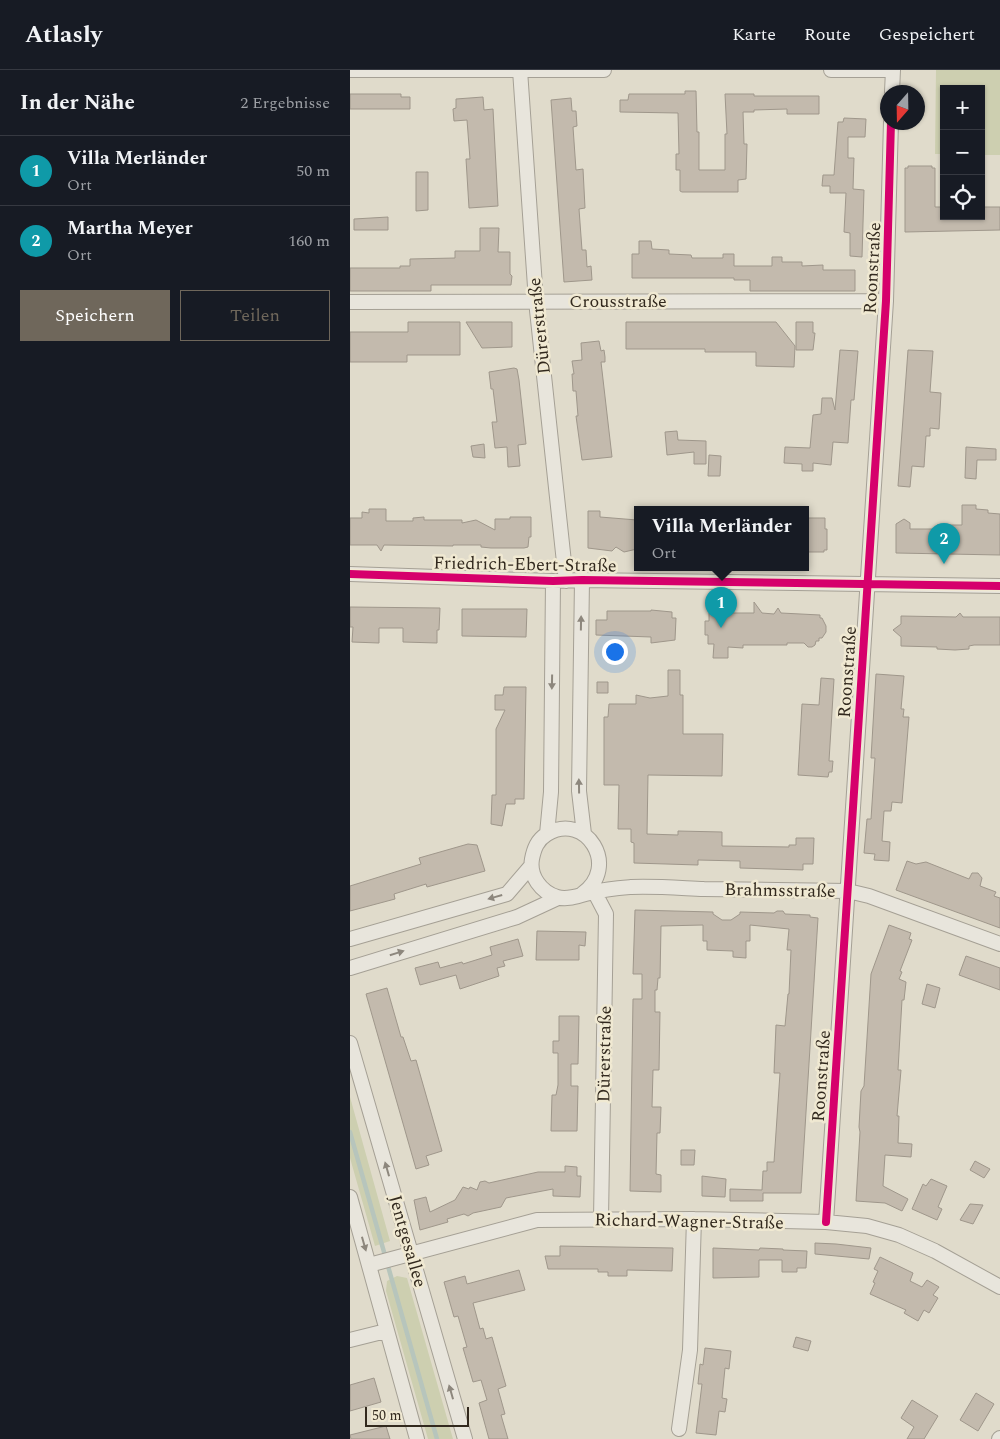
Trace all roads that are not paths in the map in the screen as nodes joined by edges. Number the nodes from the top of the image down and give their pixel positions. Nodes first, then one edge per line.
1 (350, 70) edge
2 (520, 70) edge
3 (604, 70) edge
4 (831, 70) edge
5 (893, 70) edge
6 (892, 85) edge
7 (891, 130) edge
8 (536, 301) junction
9 (886, 301) junction
10 (350, 302) edge
11 (350, 574) edge
12 (582, 580) junction
13 (560, 581) junction
14 (867, 586) junction
15 (1000, 586) edge
16 (547, 834) junction
17 (584, 834) junction
18 (531, 866) junction
19 (848, 891) junction
20 (588, 893) junction
21 (558, 898) junction
22 (350, 939) edge
23 (1000, 944) edge
24 (350, 968) edge
25 (350, 1042) edge
26 (350, 1198) edge
27 (601, 1219) junction
28 (694, 1220) junction
29 (826, 1222) junction
30 (412, 1253) junction
31 (369, 1265) junction
32 (1000, 1288) edge
33 (386, 1330) junction
34 (350, 1340) edge
35 (679, 1429) dead end
36 (417, 1439) edge
37 (465, 1439) edge

1 - 2 street
2 - 3 street
2 - 8 street, Dürerstraße
4 - 5 street
5 - 6 street
7 - 9 street, Roonstraße
8 - 9 street, Crousstraße
8 - 10 street, Crousstraße
8 - 13 street, Dürerstraße
9 - 14 street, Roonstraße
11 - 13 street, Friedrich-Ebert-Straße
12 - 13 street, Friedrich-Ebert-Straße
12 - 14 street, Friedrich-Ebert-Straße
17 -> 12 street
13 -> 16 street, Dürerstraße
14 - 15 street, Friedrich-Ebert-Straße
14 - 19 street, Roonstraße
16 - 17 street
16 - 18 street
17 - 20 street
18 - 21 street
18 -> 22 street
19 - 20 street, Brahmsstraße
19 - 23 street, Brahmsstraße
19 - 29 street, Roonstraße
20 - 21 street
20 - 27 street, Dürerstraße
24 -> 21 street
30 -> 25 street, Jentgesallee
26 -> 31 street
27 - 28 street, Richard-Wagner-Straße
27 - 30 street, Richard-Wagner-Straße
28 - 29 street, Richard-Wagner-Straße
28 - 35 street
29 - 32 street, Richard-Wagner-Straße
30 - 31 street, Richard-Wagner-Straße
37 -> 30 street, Jentgesallee
31 - 33 street
33 - 34 street
33 - 36 street

